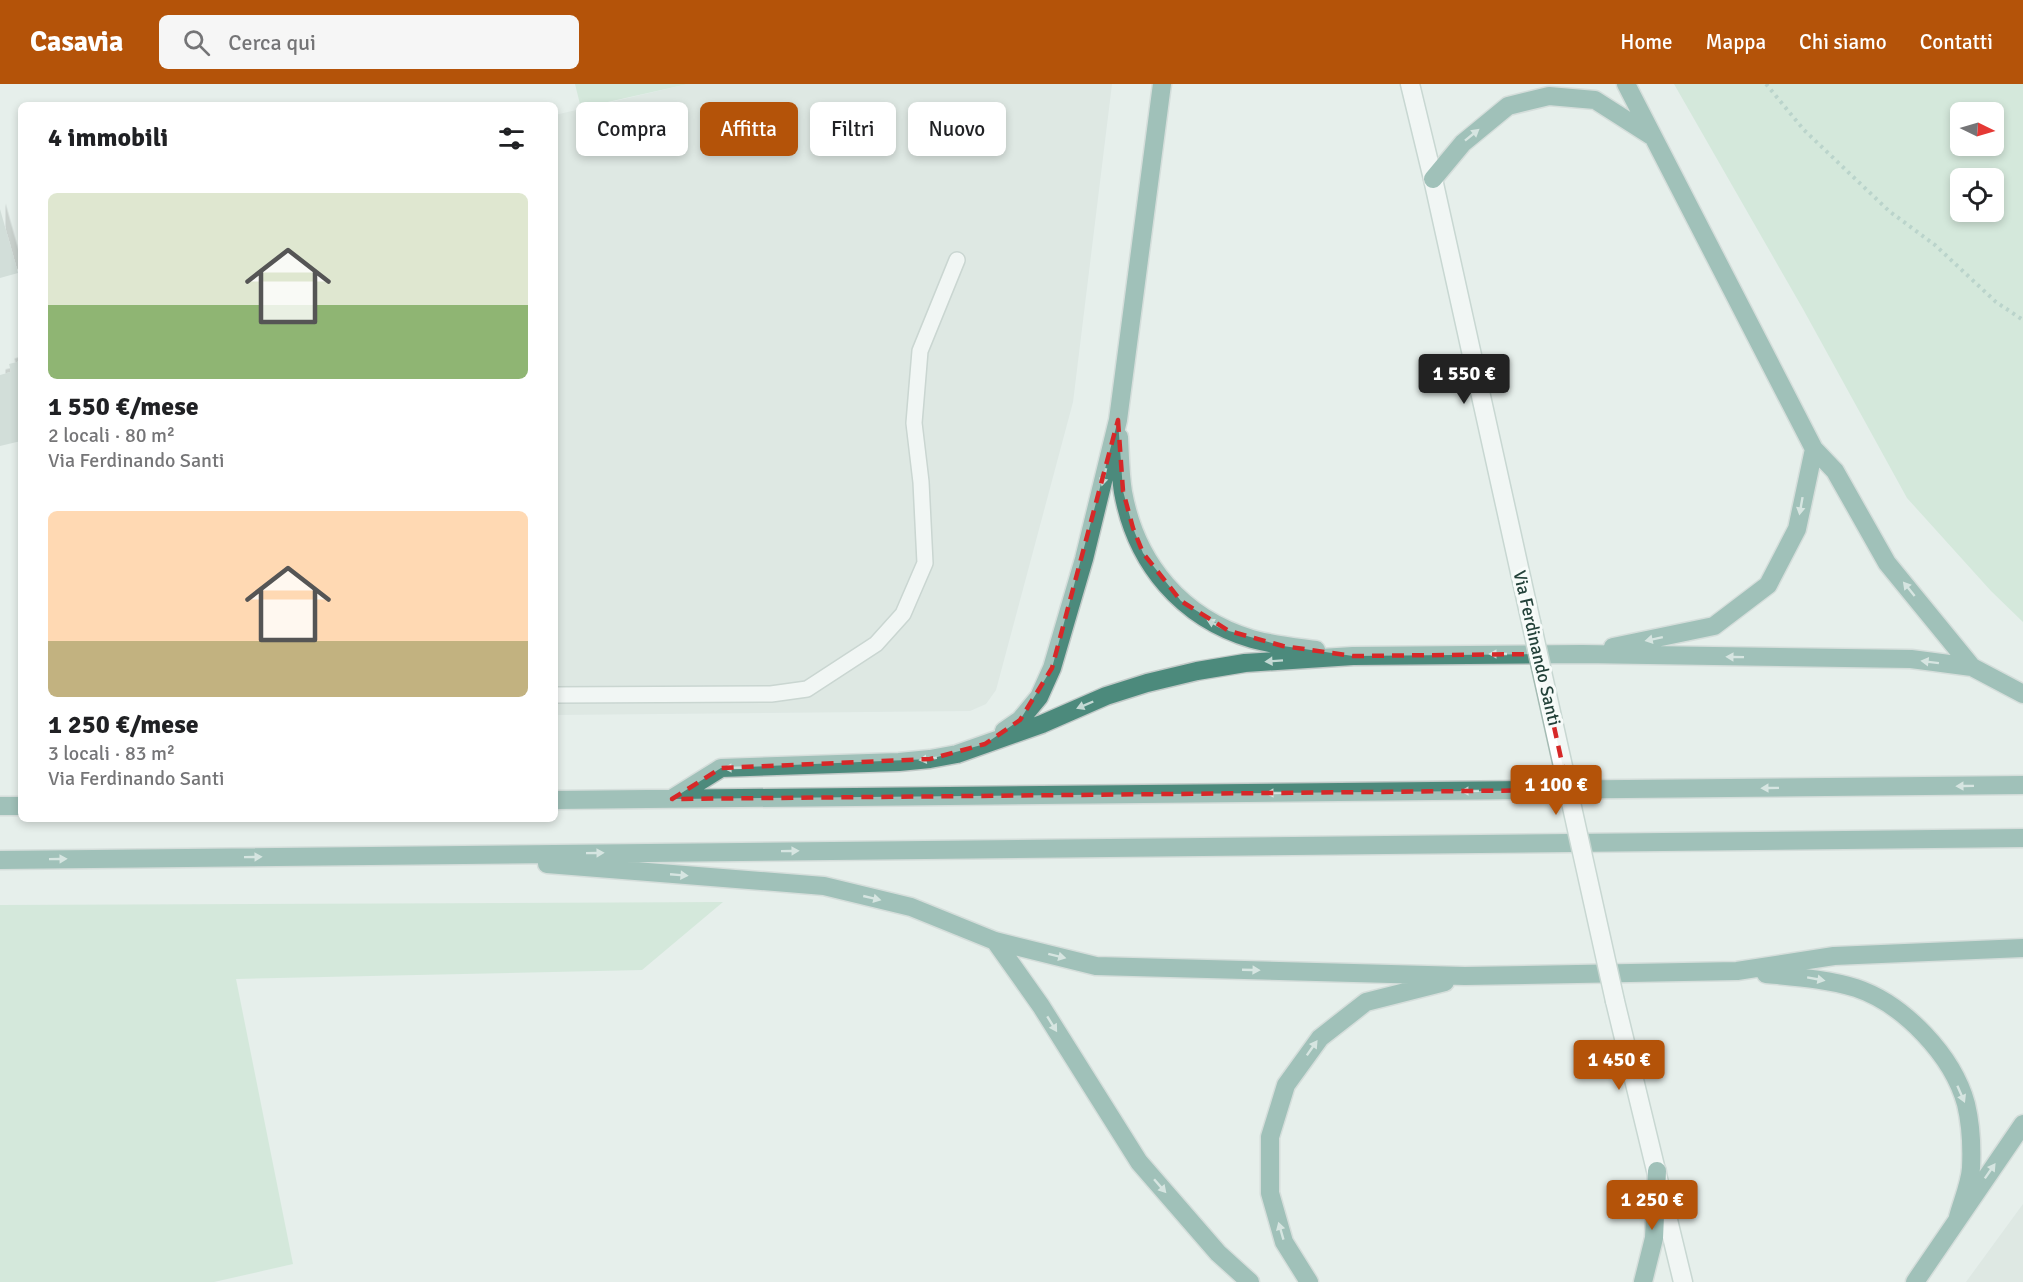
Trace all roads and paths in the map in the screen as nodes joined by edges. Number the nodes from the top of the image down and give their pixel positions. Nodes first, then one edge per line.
1 (1162, 84) edge
2 (1410, 84) edge
3 (1626, 84) edge
4 (1766, 84) edge
5 (1653, 137) junction
6 (1433, 179) junction
7 (957, 260) dead end
8 (2023, 320) edge
9 (1118, 420) junction
10 (1814, 449) junction
11 (1582, 654) junction
12 (1353, 656) junction
13 (1972, 667) junction
14 (2023, 694) edge
15 (558, 695) edge
16 (985, 744) junction
17 (2023, 785) edge
18 (672, 799) junction
19 (558, 800) edge
20 (0, 806) edge
21 (18, 806) edge
22 (2023, 838) edge
23 (432, 855) junction
24 (0, 860) edge
25 (995, 941) junction
26 (2023, 948) edge
27 (1737, 971) junction
28 (1465, 976) junction
29 (2023, 1124) edge
30 (1657, 1172) junction
31 (1958, 1217) junction
32 (1250, 1282) edge
33 (1309, 1282) edge
34 (1643, 1282) edge
35 (1683, 1282) edge
36 (1915, 1282) edge

1 - 9 highway
2 - 6 main road, Via Ferdinando Santi
3 - 5 highway
4 - 8 path
6 -> 5 highway
5 - 10 highway
6 - 30 main road, Via Ferdinando Santi, bridge
7 - 15 lane
12 -> 9 highway
9 -> 16 highway
10 -> 11 highway
13 -> 10 highway
11 -> 12 highway
13 -> 11 highway
12 -> 16 highway
13 - 14 highway
16 -> 18 highway
17 -> 18 highway
18 - 19 highway
20 - 21 highway
23 -> 22 highway
24 -> 23 highway
23 -> 25 highway
25 -> 28 highway
25 -> 32 highway
26 - 27 highway
27 - 28 highway
27 -> 31 highway
33 -> 28 highway
31 -> 29 highway
30 - 34 highway
30 - 35 main road, Via Ferdinando Santi
31 - 36 highway

